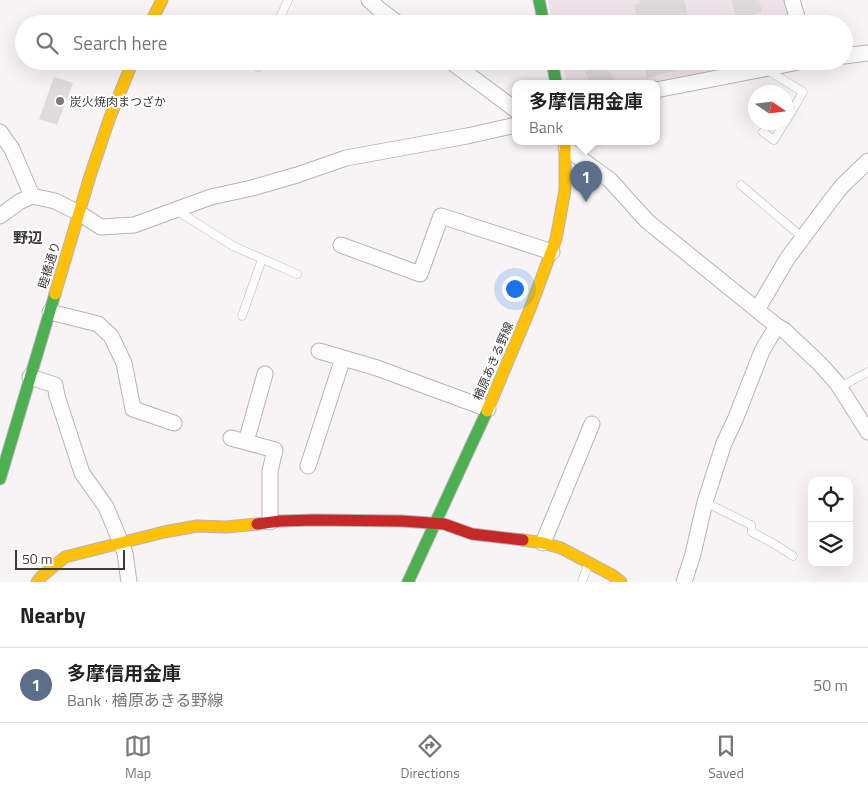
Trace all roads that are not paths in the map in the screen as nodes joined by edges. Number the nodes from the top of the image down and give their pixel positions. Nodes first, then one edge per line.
1 (162, 0) edge
2 (288, 0) edge
3 (369, 0) edge
4 (539, 0) edge
5 (792, 0) edge
6 (154, 15) edge
7 (281, 15) edge
8 (387, 15) edge
9 (542, 15) edge
10 (796, 15) edge
11 (868, 53) edge
12 (853, 55) edge
13 (127, 70) edge
14 (462, 70) edge
15 (761, 70) edge
16 (768, 70) edge
17 (792, 85) edge
18 (793, 86) edge
19 (660, 89) edge
20 (512, 107) edge
21 (793, 109) edge
22 (512, 126) edge
23 (780, 130) edge
24 (0, 132) edge
25 (763, 132) dead end
26 (565, 145) edge
27 (868, 160) edge
28 (741, 185) dead end
29 (32, 196) junction
30 (176, 210) junction
31 (79, 213) junction
32 (0, 216) edge
33 (802, 238) junction
34 (341, 245) dead end
35 (552, 252) junction
36 (262, 259) junction
37 (298, 274) dead end
38 (757, 310) junction
39 (50, 312) junction
40 (242, 316) dead end
41 (777, 326) junction
42 (319, 351) dead end
43 (343, 358) junction
44 (868, 372) edge
45 (265, 374) dead end
46 (30, 378) junction
47 (840, 387) junction
48 (488, 409) junction
49 (174, 423) dead end
50 (592, 424) dead end
51 (868, 432) edge
52 (308, 466) dead end
53 (0, 479) edge
54 (705, 502) junction
55 (270, 522) junction
56 (434, 524) junction
57 (121, 543) junction
58 (543, 543) junction
59 (793, 556) dead end
60 (589, 562) junction
61 (37, 582) edge
62 (129, 582) edge
63 (408, 582) edge
64 (582, 582) edge
65 (621, 582) edge
66 (684, 582) edge

1 - 6 main road
2 - 7 lane
3 - 8 street
4 - 9 main road
5 - 10 street
11 - 12 street
13 - 31 main road, 睦橋通り
14 - 20 street
15 - 19 street
16 - 17 lane
18 - 21 lane
22 - 30 street
23 - 25 lane
24 - 29 street
26 - 35 main road, 楢原あきる野線
26 - 38 street
27 - 33 street
28 - 33 lane
29 - 31 street
29 - 32 street
30 - 31 street
30 - 36 lane
31 - 39 main road, 睦橋通り
33 - 38 street
34 - 35 street
35 - 48 main road, 楢原あきる野線
36 - 37 lane
36 - 40 lane
38 - 41 street
39 - 46 main road, 睦橋通り
39 - 49 street
41 - 47 street
41 - 54 street
42 - 43 street
43 - 48 street
43 - 52 street
44 - 47 lane
45 - 55 street
46 - 53 main road, 睦橋通り
46 - 57 street
47 - 51 street
48 - 56 main road, 楢原あきる野線
50 - 58 street
54 - 59 lane
54 - 66 street
55 - 56 main road
55 - 57 main road
56 - 58 main road
56 - 63 main road, 楢原あきる野線
57 - 61 main road
57 - 62 street
58 - 60 main road
60 - 64 lane
60 - 65 main road

